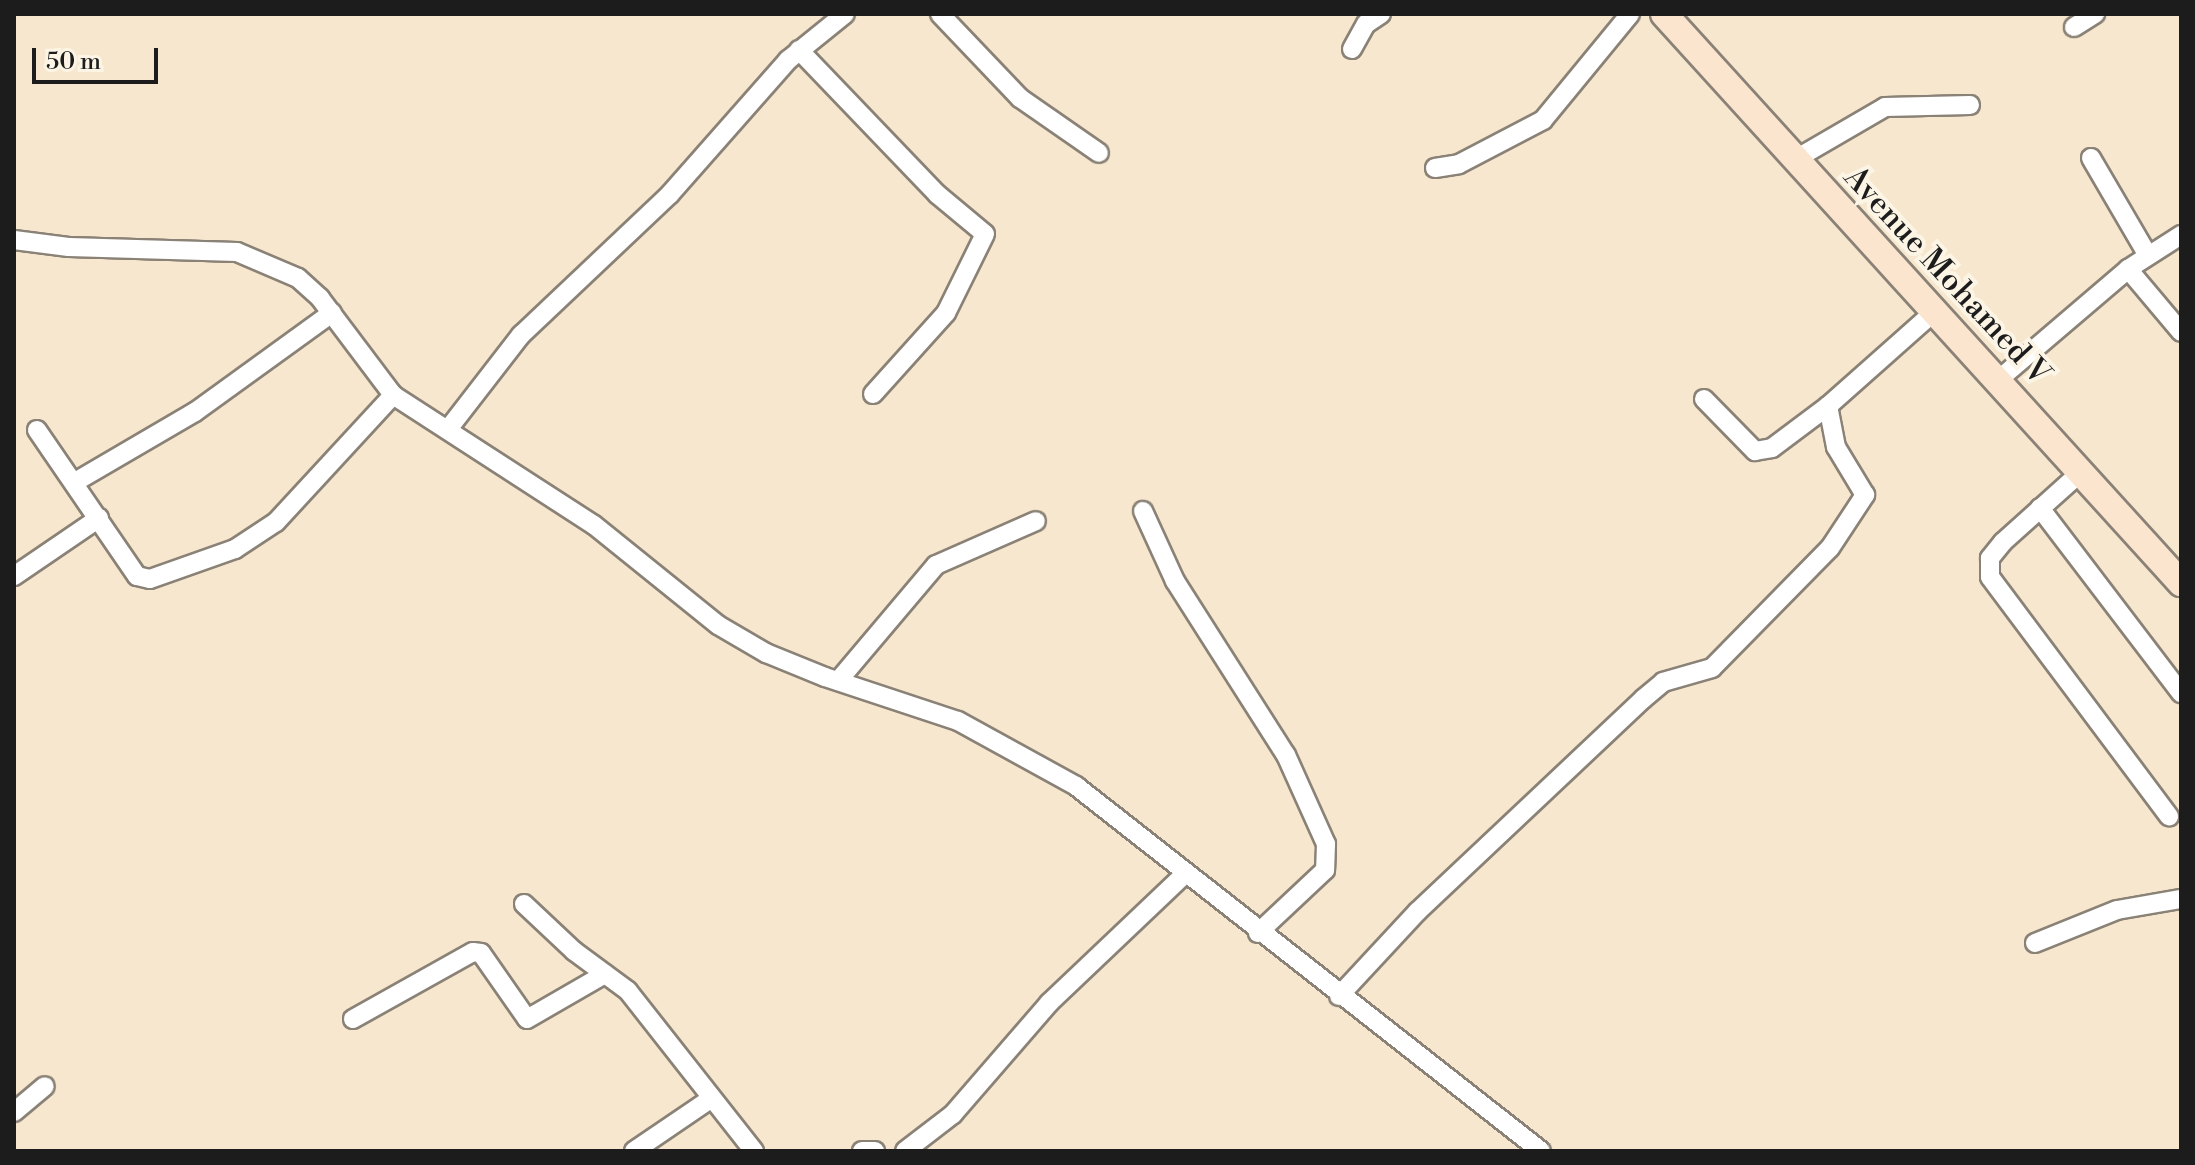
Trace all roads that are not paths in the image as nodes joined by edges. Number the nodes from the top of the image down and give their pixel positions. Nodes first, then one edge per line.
1 (845, 14) edge
2 (940, 14) edge
3 (1381, 14) edge
4 (1630, 14) edge
5 (1664, 14) edge
6 (2095, 14) edge
7 (2074, 27) dead end
8 (1352, 49) dead end
9 (799, 50) junction
10 (1970, 105) dead end
11 (1099, 153) dead end
12 (2091, 158) dead end
13 (1794, 160) junction
14 (1435, 168) dead end
15 (2181, 235) edge
16 (14, 240) edge
17 (2147, 254) junction
18 (2128, 269) junction
19 (1934, 312) junction
20 (332, 313) junction
21 (2181, 332) edge
22 (1997, 381) junction
23 (873, 394) dead end
24 (393, 395) junction
25 (1704, 399) dead end
26 (1828, 406) junction
27 (449, 428) junction
28 (37, 430) dead end
29 (2081, 472) junction
30 (75, 482) junction
31 (2040, 508) junction
32 (1143, 511) dead end
33 (99, 518) junction
34 (1036, 521) dead end
35 (14, 576) edge
36 (2181, 583) edge
37 (838, 681) junction
38 (2181, 693) edge
39 (2169, 816) dead end
40 (1185, 874) junction
41 (2181, 899) edge
42 (524, 904) dead end
43 (1258, 933) junction
44 (2035, 943) dead end
45 (605, 974) junction
46 (1339, 996) junction
47 (353, 1019) dead end
48 (45, 1086) dead end
49 (712, 1098) junction
50 (14, 1112) edge
51 (634, 1151) edge
52 (754, 1151) edge
53 (862, 1151) edge
54 (875, 1151) edge
55 (905, 1151) edge
56 (1541, 1151) edge

1 - 9 street
2 - 11 street
3 - 8 street
4 - 14 street
5 - 13 main road, Avenue Mohamed V
6 - 7 street
9 - 23 street
9 - 27 street
10 - 13 street
12 - 17 street
13 - 19 main road, Avenue Mohamed V
15 - 17 street
16 - 20 street
17 - 18 street
18 - 21 street
18 - 22 street
19 - 22 main road, Avenue Mohamed V
19 - 26 street
20 - 24 street
20 - 30 street
22 - 29 main road, Avenue Mohamed V
24 - 27 street
24 - 33 street
25 - 26 street
26 - 46 street
27 - 37 street
28 - 30 street
29 - 31 street
29 - 36 main road, Avenue Mohamed V
30 - 33 street
31 - 38 street
31 - 39 street
32 - 43 street
33 - 35 street
34 - 37 street
37 - 40 street
40 - 43 street
40 - 55 street
41 - 44 street
42 - 45 street
43 - 46 street
45 - 47 street
45 - 49 street
46 - 56 street
48 - 50 street
49 - 51 street
49 - 52 street
53 - 54 street

